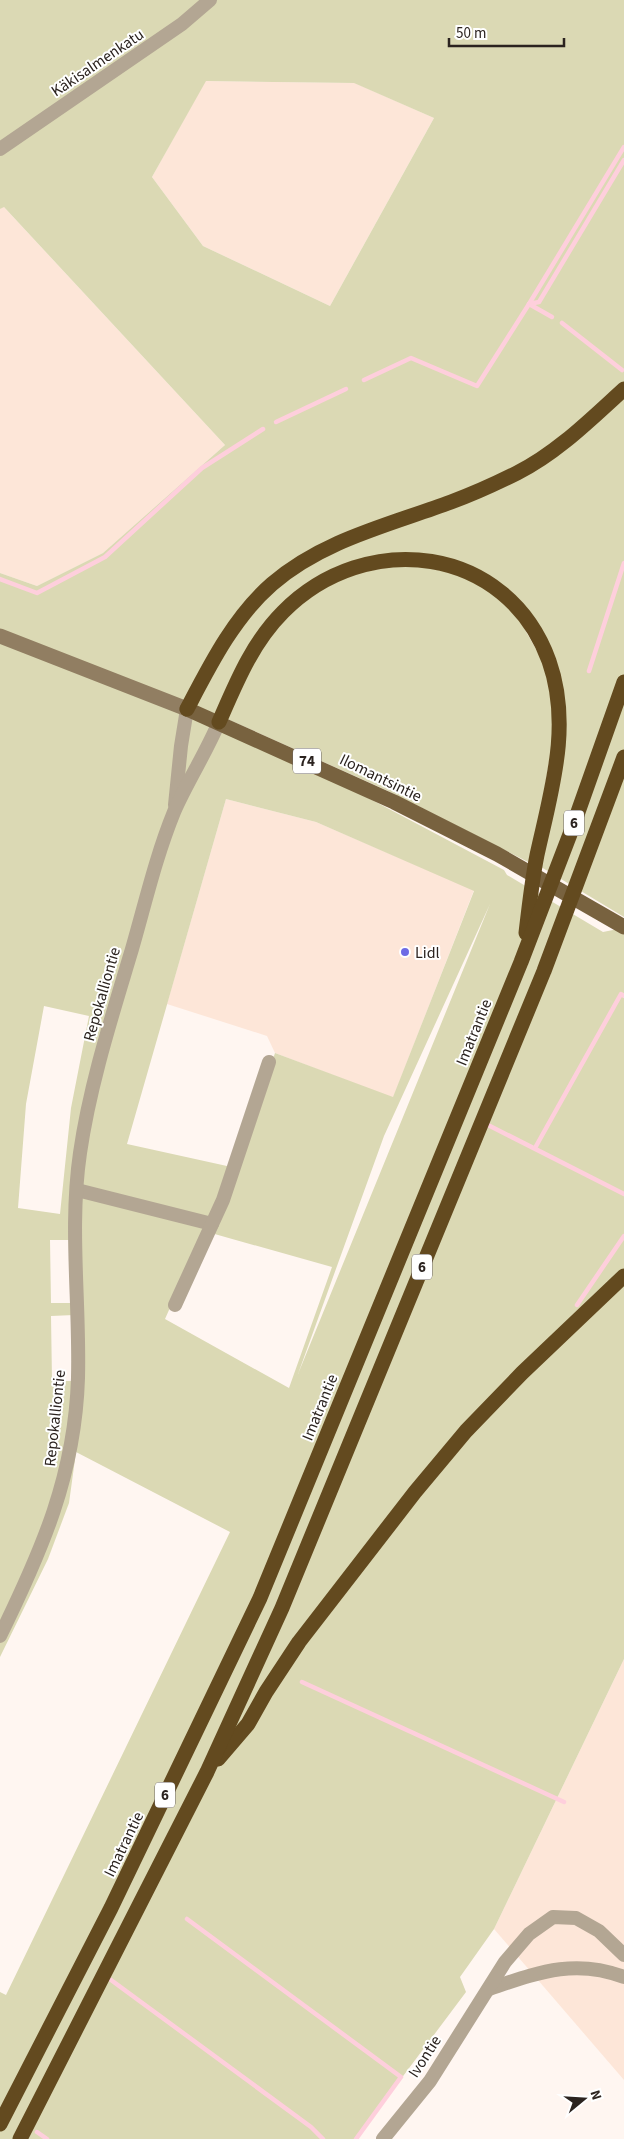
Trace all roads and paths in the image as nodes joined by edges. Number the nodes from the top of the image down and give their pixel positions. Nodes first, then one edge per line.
1 (210, 0) edge
2 (0, 149) edge
3 (624, 389) edge
4 (0, 636) edge
5 (624, 682) edge
6 (187, 709) junction
7 (219, 722) junction
8 (624, 757) edge
9 (175, 811) junction
10 (624, 928) edge
11 (521, 962) junction
12 (269, 1062) dead end
13 (77, 1190) junction
14 (212, 1224) junction
15 (624, 1276) edge
16 (175, 1304) dead end
17 (0, 1636) edge
18 (207, 1772) junction
19 (624, 1955) edge
20 (624, 1977) edge
21 (489, 1989) junction
22 (0, 2124) edge
23 (20, 2139) edge
24 (383, 2139) edge

1 - 2 street, Käkisalmenkatu
3 - 6 highway
4 - 6 main road, Ilomantsintie
5 - 11 highway, Imatrantie / 6
6 - 7 main road, Ilomantsintie / 74
6 - 9 street, Repokalliontie
7 - 9 street, Repokalliontie
7 - 10 main road, Ilomantsintie / 74
7 - 11 highway
8 - 18 highway, 6
9 - 13 street, Repokalliontie
11 - 22 highway, Imatrantie / 6
12 - 14 street
13 - 14 street
13 - 17 street, Repokalliontie
14 - 16 street
15 - 18 highway
18 - 23 highway, 6
19 - 21 street, Ivontie
20 - 21 street
21 - 24 street, Ivontie

